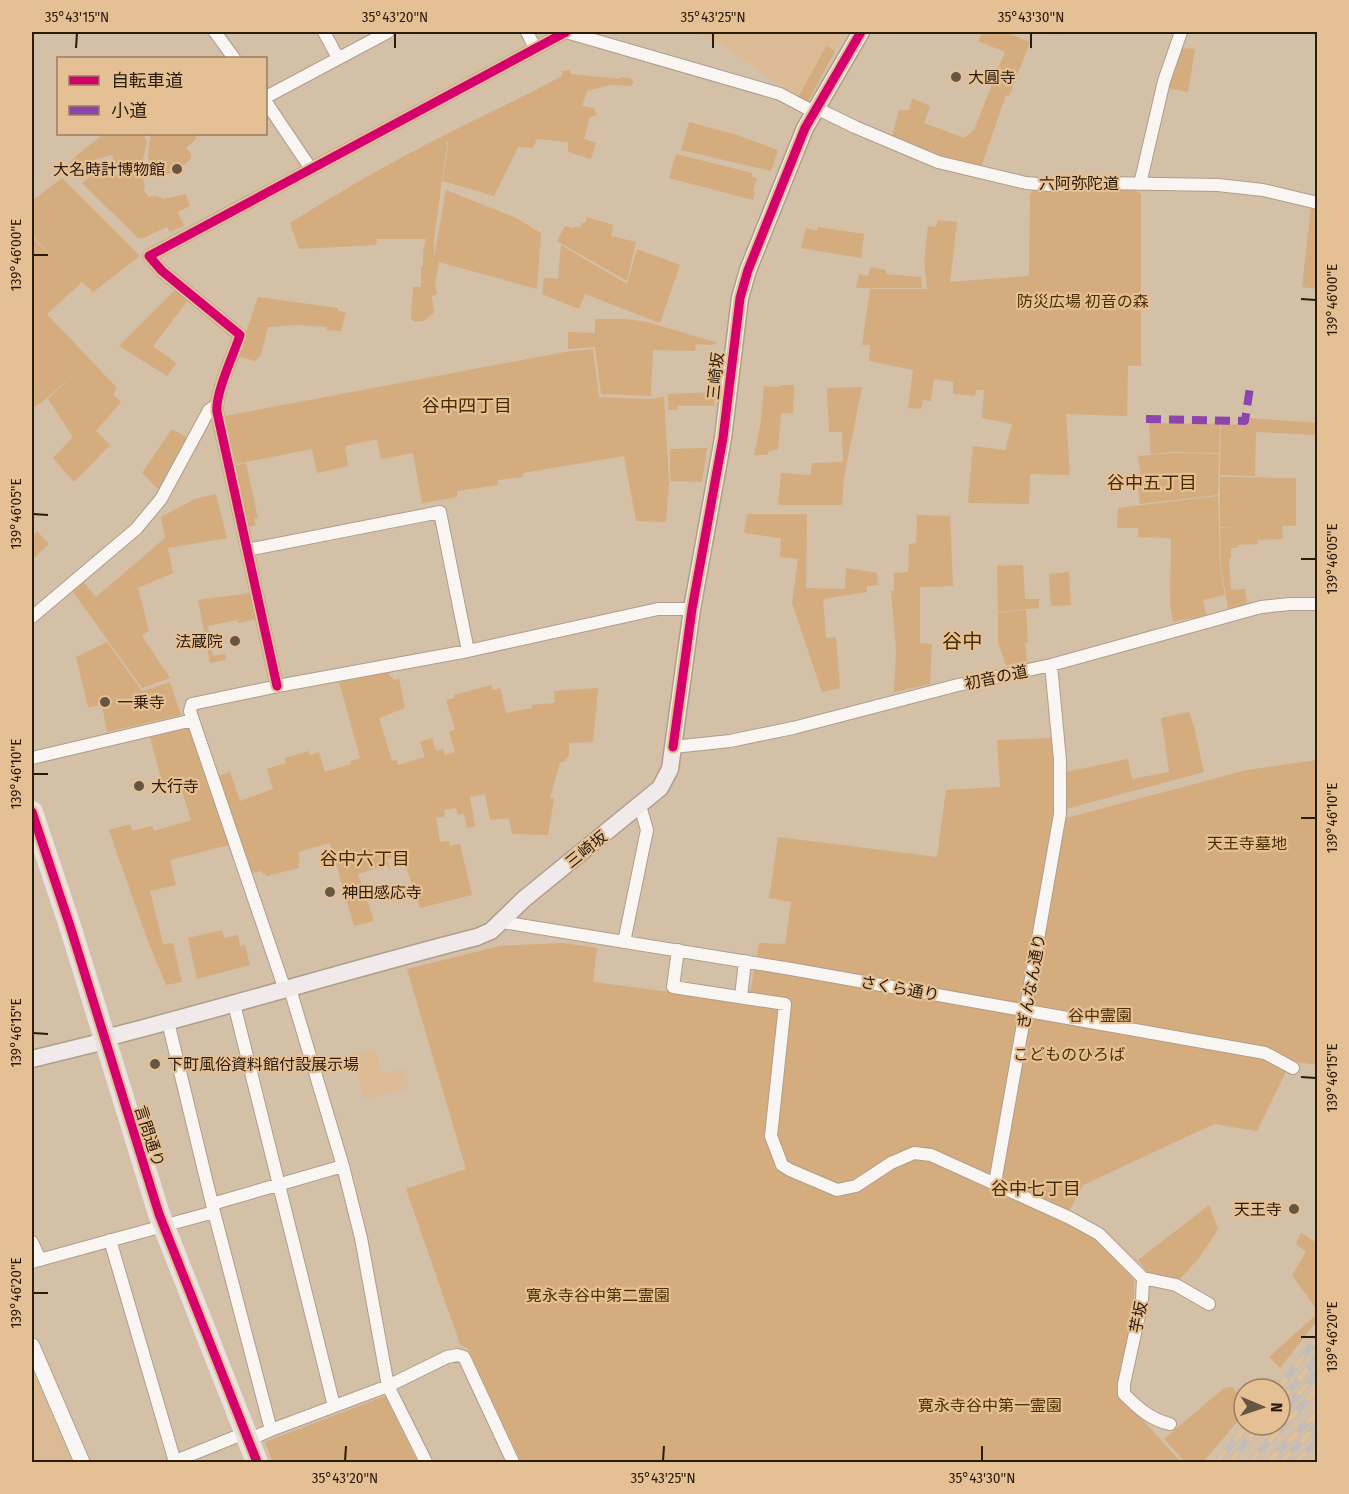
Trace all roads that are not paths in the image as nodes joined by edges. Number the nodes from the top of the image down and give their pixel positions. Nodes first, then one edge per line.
1 (215, 32) edge
2 (324, 32) edge
3 (388, 32) edge
4 (527, 32) edge
5 (566, 32) edge
6 (861, 32) edge
7 (1181, 32) edge
8 (535, 48) junction
9 (233, 57) edge
10 (338, 58) junction
11 (267, 96) edge
12 (267, 103) edge
13 (815, 110) junction
14 (311, 169) junction
15 (1140, 184) junction
16 (1317, 203) edge
17 (216, 405) junction
18 (247, 550) junction
19 (1317, 604) edge
20 (692, 609) junction
21 (32, 617) edge
22 (468, 651) junction
23 (1051, 665) junction
24 (277, 686) junction
25 (193, 720) junction
26 (673, 747) junction
27 (32, 758) edge
28 (640, 806) junction
29 (32, 812) edge
30 (502, 922) junction
31 (624, 942) junction
32 (678, 950) junction
33 (745, 961) junction
34 (288, 990) junction
35 (741, 997) junction
36 (234, 1004) junction
37 (1026, 1011) junction
38 (168, 1022) junction
39 (104, 1040) junction
40 (32, 1059) edge
41 (1293, 1068) dead end
42 (343, 1166) junction
43 (995, 1183) junction
44 (279, 1184) junction
45 (213, 1208) junction
46 (163, 1226) junction
47 (110, 1240) junction
48 (32, 1242) edge
49 (36, 1261) edge
50 (1143, 1278) junction
51 (1209, 1304) dead end
52 (32, 1346) edge
53 (388, 1386) junction
54 (334, 1406) junction
55 (1170, 1424) dead end
56 (271, 1430) junction
57 (247, 1436) junction
58 (82, 1462) edge
59 (174, 1462) edge
60 (257, 1462) edge
61 (426, 1462) edge
62 (513, 1462) edge

1 - 9 street
2 - 10 street
3 - 10 street
4 - 8 street
5 - 8 street
5 - 13 street, 六阿弥陀道
6 - 13 main road, 三崎坂
7 - 15 street
8 - 14 street
10 - 11 street
12 - 14 street
13 - 15 street, 六阿弥陀道
13 - 20 main road, 三崎坂
14 - 17 street
15 - 16 street, 六阿弥陀道
17 - 18 street
17 - 21 street
18 - 22 street
18 - 24 street
19 - 23 street, 初音の道
20 - 22 street
20 - 26 main road, 三崎坂
22 - 24 street
23 - 26 street, 初音の道
23 - 37 street, ぎんなん通り
24 - 25 street
25 - 27 street
25 - 34 street
26 - 28 main road, 三崎坂
28 - 30 main road, 三崎坂
28 - 31 street
29 - 39 main road, 言問通り
30 - 31 street, さくら通り
30 - 34 main road, 三崎坂
31 - 32 street, さくら通り
32 - 33 street, さくら通り
32 - 35 street
33 - 35 street
33 - 37 street, さくら通り
34 - 36 main road, 三崎坂
34 - 42 street
35 - 43 street, 芋坂
36 - 38 main road, 三崎坂
36 - 44 street
37 - 41 street, さくら通り
37 - 43 street, ぎんなん通り
38 - 39 main road, 三崎坂
38 - 45 street
39 - 40 main road, 三崎坂
39 - 46 main road, 言問通り
42 - 44 street
42 - 53 street
43 - 50 street, 芋坂
44 - 45 street
44 - 54 street
45 - 46 street
45 - 56 street
46 - 47 street
46 - 57 main road, 言問通り
47 - 49 street
47 - 59 street
48 - 49 street
50 - 51 street
50 - 55 street, 芋坂
52 - 58 street
53 - 54 street
53 - 61 street
53 - 62 street
54 - 56 street
56 - 57 street
57 - 59 street
57 - 60 main road, 言問通り

